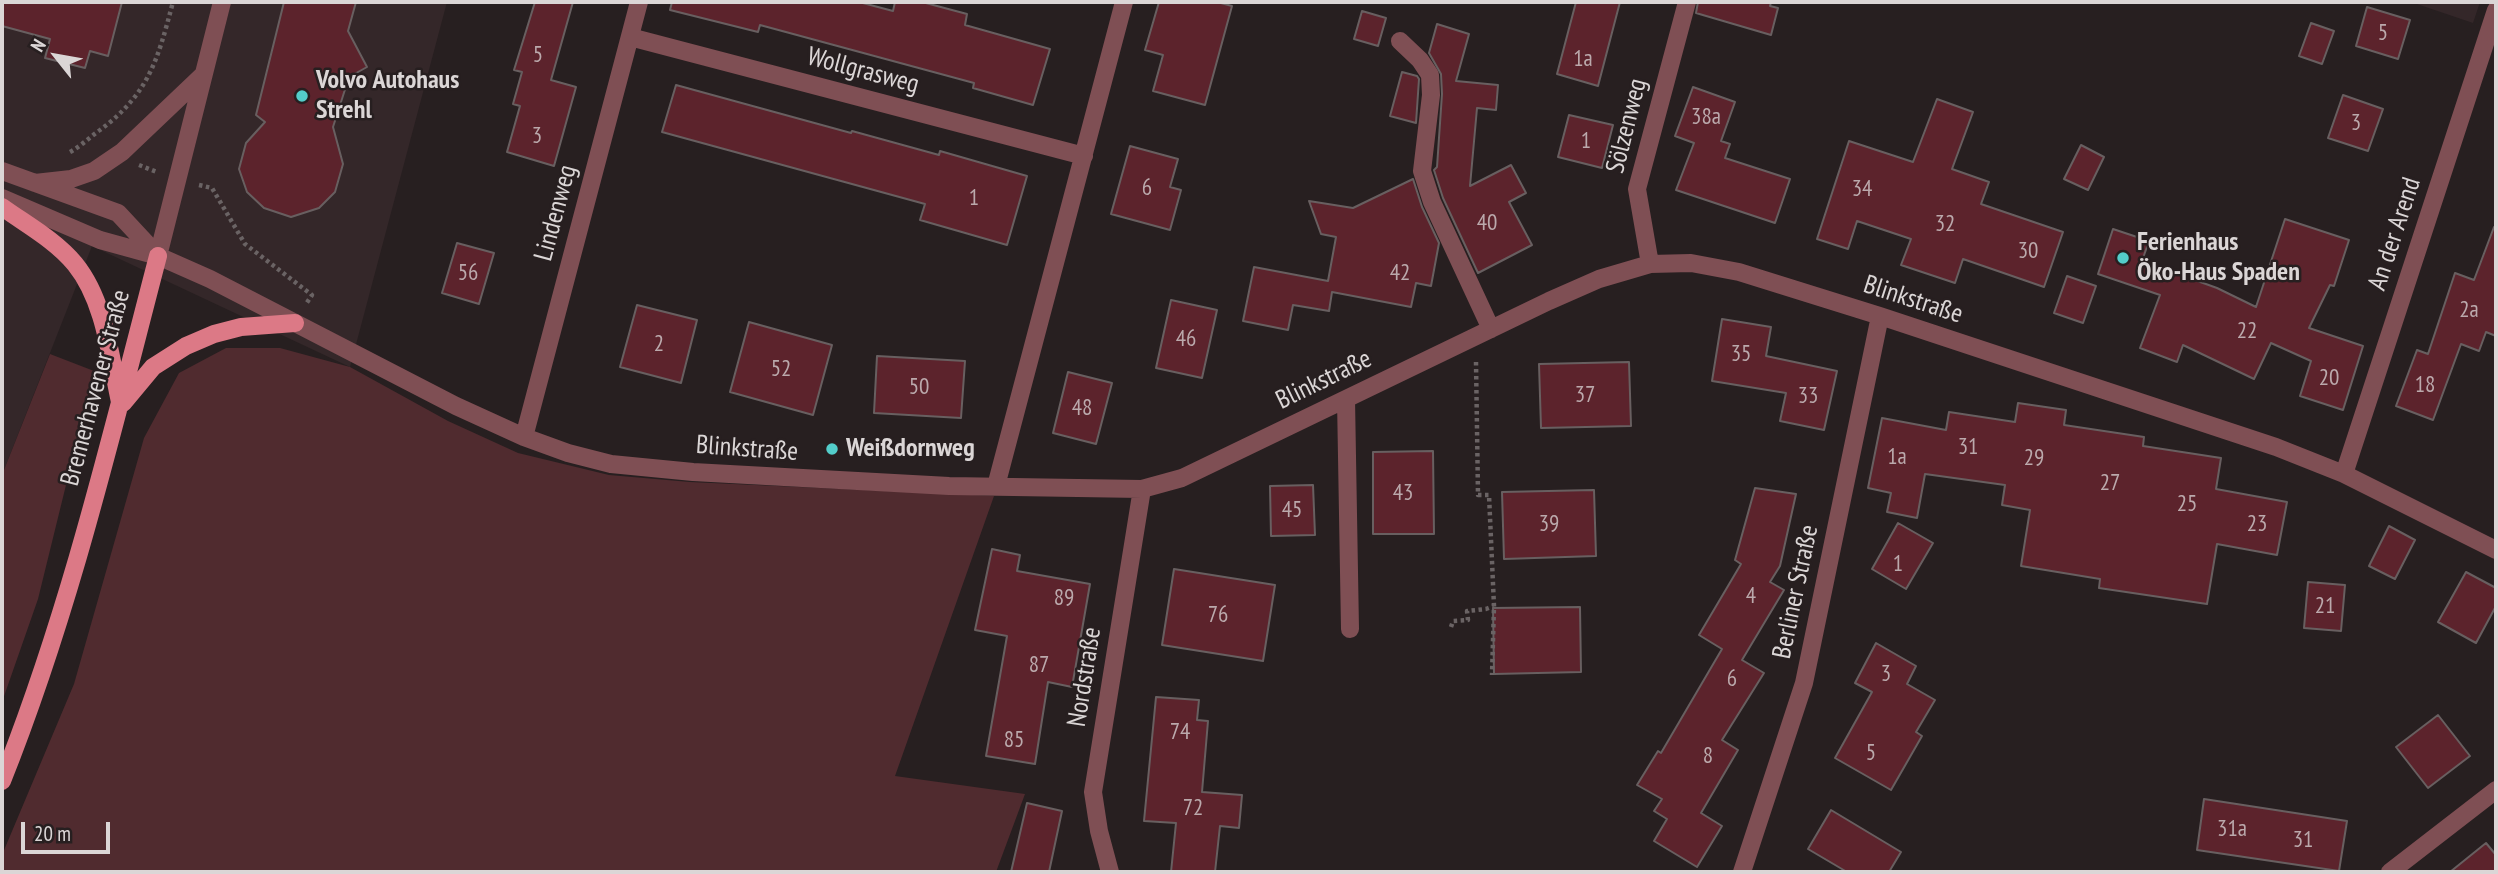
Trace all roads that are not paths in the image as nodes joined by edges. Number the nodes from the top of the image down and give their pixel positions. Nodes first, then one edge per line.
1 (222, 2) edge
2 (639, 2) edge
3 (1124, 2) edge
4 (1687, 2) edge
5 (2496, 10) edge
6 (630, 37) junction
7 (1400, 41) dead end
8 (204, 74) junction
9 (1084, 156) junction
10 (2, 171) edge
11 (35, 183) junction
12 (2, 198) edge
13 (2, 207) edge
14 (158, 256) junction
15 (1650, 264) junction
16 (1880, 316) junction
17 (295, 323) junction
18 (1483, 332) junction
19 (1346, 399) junction
20 (121, 405) junction
21 (524, 437) junction
22 (2344, 474) junction
23 (996, 486) junction
24 (1142, 489) junction
25 (2496, 550) edge
26 (1350, 629) dead end
27 (2, 781) edge
28 (2496, 790) edge
29 (1110, 872) edge
30 (1742, 872) edge
31 (2390, 872) edge

1 - 8 street, Bremerhavener Straße
2 - 6 street, Lindenweg
3 - 9 street
4 - 15 street, Sölzenweg
5 - 22 street, An der Arend
6 - 9 street, Wollgrasweg
6 - 21 street, Lindenweg
7 - 18 street
8 - 11 street
8 - 14 street, Bremerhavener Straße
9 - 23 street
10 - 11 street
11 - 14 street
12 - 14 street, Blinkstraße
13 - 20 main road
14 - 17 street, Blinkstraße
14 - 20 main road, Bremerhavener Straße
15 - 16 street, Blinkstraße
15 - 18 street, Blinkstraße
16 - 22 street, Blinkstraße
16 - 30 street, Berliner Straße
17 - 20 main road
17 - 21 street, Blinkstraße
18 - 19 street, Blinkstraße
19 - 24 street, Blinkstraße
19 - 26 street
20 - 27 main road, Bremerhavener Straße
21 - 23 street, Blinkstraße
22 - 25 street, Blinkstraße
23 - 24 street, Blinkstraße
24 - 29 street, Nordstraße
28 - 31 street

